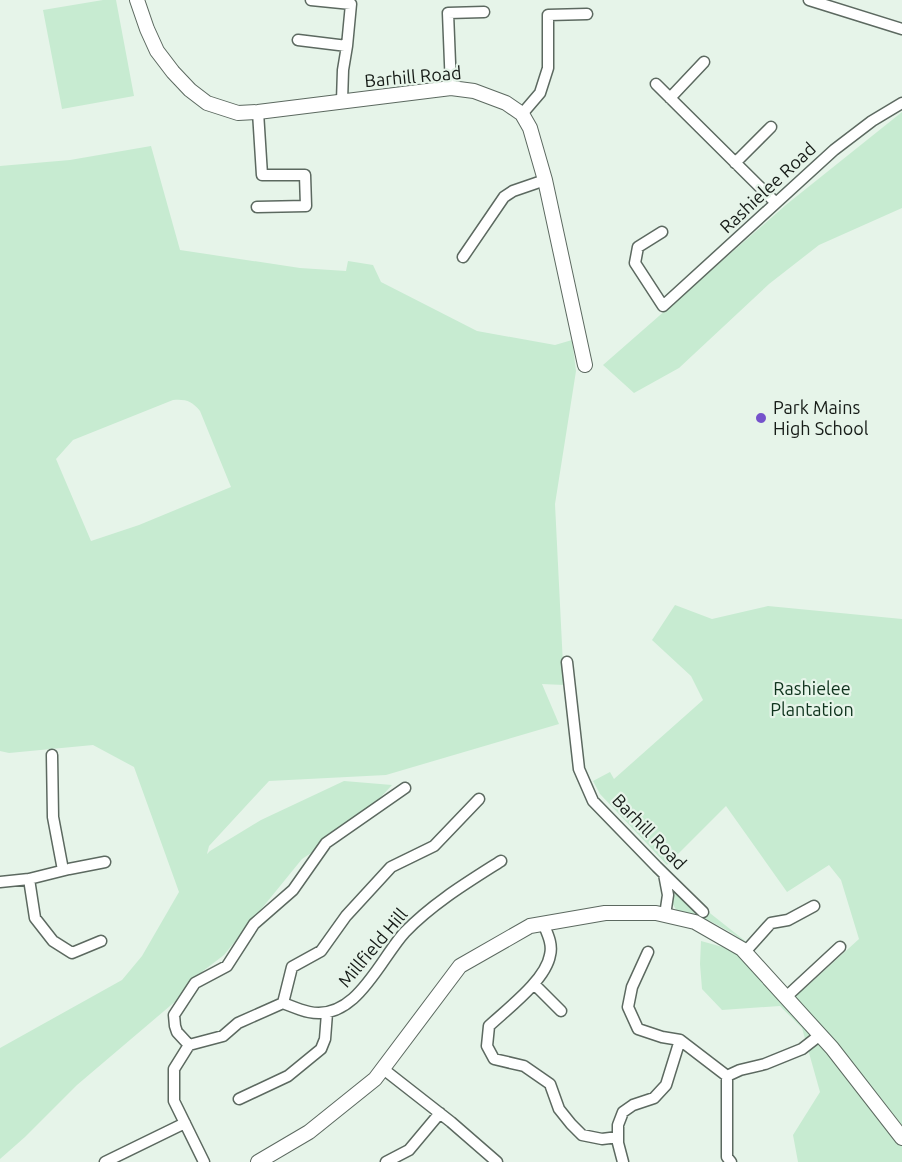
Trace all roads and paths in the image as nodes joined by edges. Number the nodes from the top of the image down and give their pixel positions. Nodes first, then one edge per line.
1 (310, 0) edge
2 (809, 0) edge
3 (140, 1) edge
4 (484, 12) dead end
5 (587, 14) dead end
6 (902, 29) edge
7 (298, 40) dead end
8 (347, 46) junction
9 (704, 62) dead end
10 (656, 84) dead end
11 (451, 88) junction
12 (670, 98) junction
13 (342, 101) junction
14 (902, 103) edge
15 (258, 112) junction
16 (522, 114) junction
17 (771, 127) dead end
18 (735, 163) junction
19 (545, 180) junction
20 (776, 203) junction
21 (256, 207) dead end
22 (662, 231) dead end
23 (464, 257) dead end
24 (585, 364) dead end
25 (567, 662) dead end
26 (52, 755) dead end
27 (405, 788) dead end
28 (479, 799) dead end
29 (501, 861) dead end
30 (105, 862) dead end
31 (63, 870) junction
32 (664, 874) junction
33 (29, 879) junction
34 (0, 882) edge
35 (814, 906) dead end
36 (703, 912) dead end
37 (665, 915) junction
38 (543, 924) junction
39 (101, 940) dead end
40 (840, 947) dead end
41 (648, 952) dead end
42 (745, 952) junction
43 (534, 984) junction
44 (786, 997) junction
45 (283, 1003) junction
46 (561, 1011) dead end
47 (327, 1013) junction
48 (820, 1035) junction
49 (680, 1040) junction
50 (189, 1045) junction
51 (382, 1068) junction
52 (728, 1076) junction
53 (239, 1099) dead end
54 (440, 1113) junction
55 (185, 1123) junction
56 (618, 1137) junction
57 (902, 1138) edge
58 (729, 1159) edge
59 (105, 1162) edge
60 (204, 1162) edge
61 (258, 1162) edge
62 (386, 1162) edge
63 (497, 1162) edge
64 (623, 1162) edge
65 (716, 1162) edge

1 - 8 street
2 - 6 street
3 - 15 street, Barhill Road
4 - 11 street
5 - 16 street
7 - 8 street
8 - 13 street
9 - 12 street
10 - 12 street
11 - 13 street, Barhill Road
11 - 16 street, Barhill Road
12 - 18 street
13 - 15 street, Barhill Road
14 - 20 street, Rashielee Road
15 - 21 street
16 - 19 street
17 - 18 street
18 - 20 street
19 - 23 street
19 - 24 street
20 - 22 street, Rashielee Road
25 - 32 street, Barhill Road
26 - 31 street
27 - 50 street
28 - 45 street, Millfield Hill
29 - 47 street, Millfield Hill
30 - 31 street
31 - 33 street
32 - 36 street, Barhill Road
32 - 37 street
33 - 34 street
33 - 39 street
35 - 42 street
37 - 38 street
37 - 42 street
38 - 43 street
38 - 51 street
40 - 44 street
41 - 49 street
42 - 44 street
43 - 46 street
43 - 56 street
44 - 48 street
45 - 47 street
45 - 50 street
47 - 53 street
48 - 52 street
48 - 57 street
49 - 52 street
49 - 56 street
50 - 55 street
51 - 54 street
51 - 61 street
52 - 58 street
54 - 62 street
54 - 63 street
55 - 59 street
55 - 60 street
56 - 64 street
58 - 65 street

